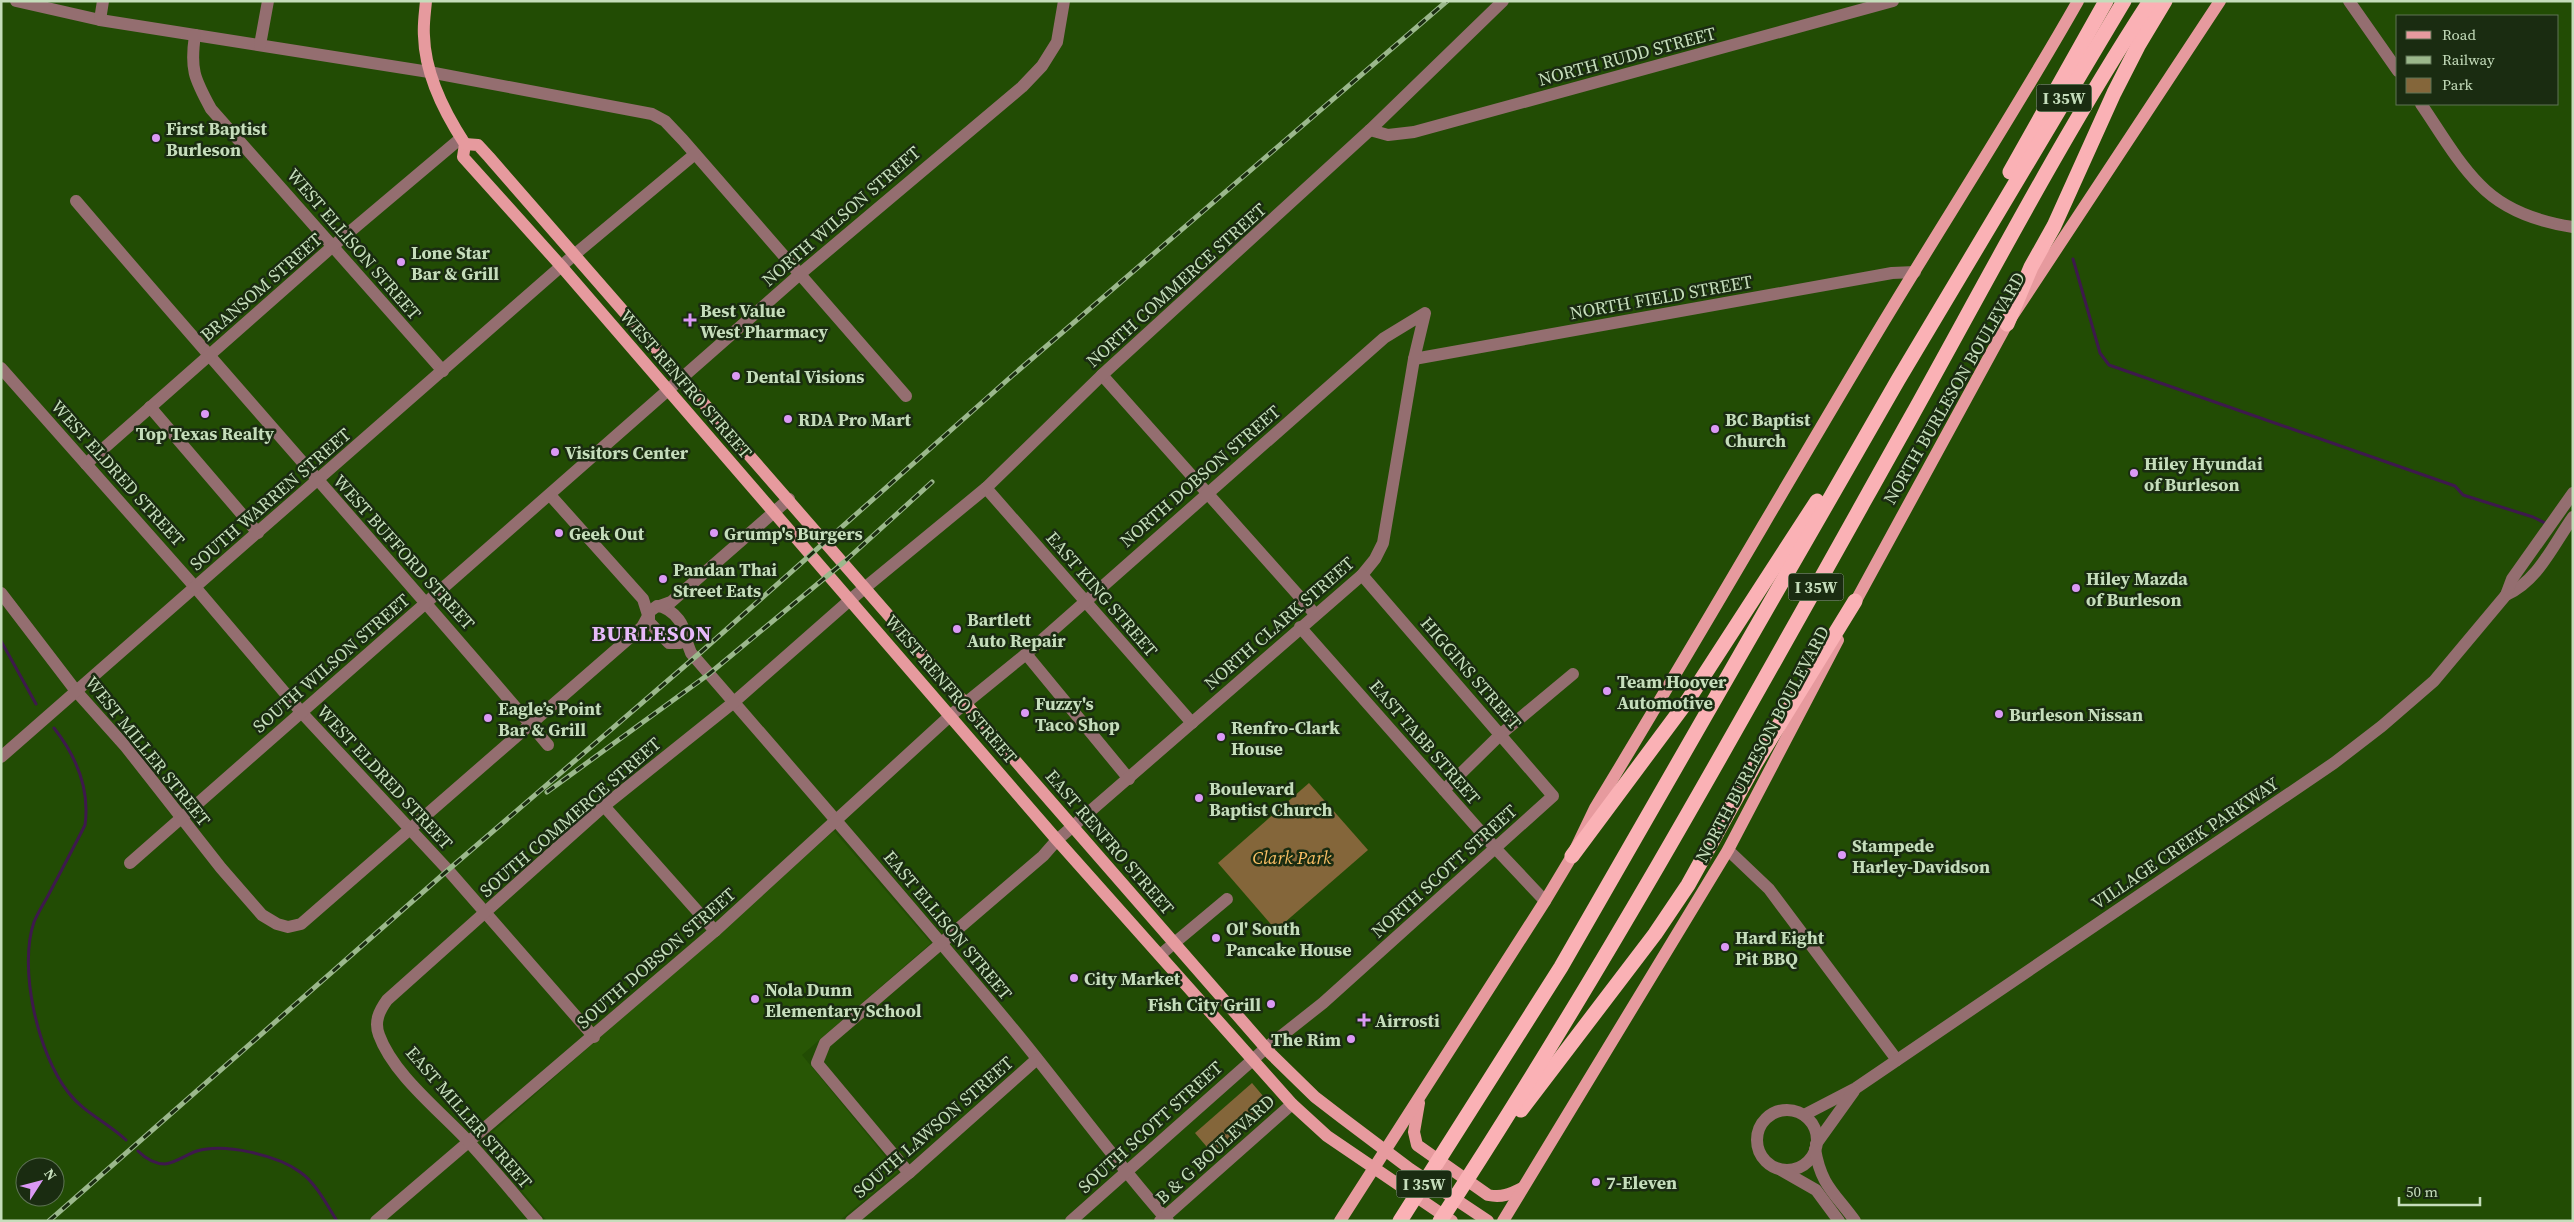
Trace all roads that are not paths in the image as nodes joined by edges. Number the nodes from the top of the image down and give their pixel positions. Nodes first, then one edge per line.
1 (16, 1) edge
2 (103, 1) edge
3 (268, 1) edge
4 (426, 1) edge
5 (1064, 1) edge
6 (1503, 1) edge
7 (1893, 1) edge
8 (2078, 1) edge
9 (2106, 1) edge
10 (2124, 1) edge
11 (2150, 1) edge
12 (2165, 1) edge
13 (2220, 1) edge
14 (2349, 1) edge
15 (100, 20) junction
16 (195, 35) junction
17 (260, 45) junction
18 (2396, 68) edge
19 (429, 72) junction
20 (2422, 105) edge
21 (1370, 130) junction
22 (463, 141) junction
23 (695, 154) junction
24 (2006, 196) junction
25 (76, 201) dead end
26 (2573, 227) edge
27 (333, 246) junction
28 (574, 255) junction
29 (562, 266) junction
30 (1915, 272) junction
31 (800, 274) junction
32 (2007, 324) junction
33 (208, 356) junction
34 (1414, 359) junction
35 (1, 368) edge
36 (442, 371) junction
37 (1102, 375) junction
38 (681, 378) junction
39 (1898, 380) junction
40 (667, 390) junction
41 (906, 396) dead end
42 (150, 407) junction
43 (86, 464) junction
44 (317, 481) junction
45 (986, 488) junction
46 (1208, 493) junction
47 (2573, 493) edge
48 (550, 495) junction
49 (789, 499) junction
50 (774, 512) junction
51 (2572, 518) edge
52 (258, 533) junction
53 (826, 540) joint
54 (1362, 575) junction
55 (195, 588) junction
56 (866, 588) junction
57 (1, 593) edge
58 (2506, 595) junction
59 (850, 600) junction
60 (1855, 601) junction
61 (1085, 602) junction
62 (427, 603) junction
63 (653, 611) junction
64 (1315, 614) junction
65 (1300, 627) junction
66 (685, 636) junction
67 (673, 644) junction
68 (1026, 654) junction
69 (693, 655) junction
70 (1573, 674) dead end
71 (76, 691) junction
72 (734, 702) junction
73 (967, 702) junction
74 (302, 713) junction
75 (951, 715) junction
76 (1192, 723) junction
77 (530, 724) junction
78 (1501, 734) junction
79 (548, 745) dead end
80 (1, 757) edge
81 (1129, 779) junction
82 (1444, 790) junction
83 (1553, 796) joint
84 (604, 806) junction
85 (181, 818) junction
86 (834, 820) junction
87 (1074, 826) junction
88 (410, 829) junction
89 (1057, 840) junction
90 (1496, 849) junction
91 (1728, 850) junction
92 (1572, 856) junction
93 (130, 863) dead end
94 (1227, 899) dead end
95 (1545, 901) junction
96 (486, 914) junction
97 (715, 931) junction
98 (1174, 942) junction
99 (942, 944) junction
100 (1160, 955) junction
101 (378, 1033) joint
102 (594, 1036) junction
103 (1266, 1048) junction
104 (1037, 1059) junction
105 (1253, 1060) junction
106 (1897, 1060) junction
107 (1856, 1088) junction
108 (1420, 1095) junction
109 (1292, 1104) junction
110 (1804, 1115) junction
111 (469, 1142) junction
112 (1816, 1146) junction
113 (1385, 1150) junction
114 (1774, 1166) junction
115 (1374, 1168) junction
116 (1475, 1168) junction
117 (1126, 1172) junction
118 (909, 1173) junction
119 (1522, 1188) junction
120 (1165, 1219) edge
121 (376, 1221) edge
122 (537, 1221) edge
123 (851, 1221) edge
124 (1071, 1221) edge
125 (1340, 1221) edge
126 (1400, 1221) edge
127 (1440, 1221) edge
128 (1452, 1221) edge
129 (1488, 1221) edge
130 (1502, 1221) edge
131 (1839, 1221) edge
132 (1856, 1221) edge

1 - 15 street
2 - 15 street
3 - 17 street
4 - 19 main road, WEST RENFRO STREET
5 - 31 street, NORTH WILSON STREET
6 - 21 street, NORTH COMMERCE STREET
7 - 21 street, NORTH RUDD STREET
8 - 30 main road
9 - 24 highway
10 - 24 highway, I 35W
11 - 116 highway, I 35W
12 - 32 highway
13 - 32 main road, NORTH BURLESON BOULEVARD
14 - 18 street
15 - 16 street
16 - 17 street
16 - 27 street, WEST ELLISON STREET
17 - 19 street
19 - 22 main road, WEST RENFRO STREET
19 - 23 street
20 - 26 street
21 - 37 street, NORTH COMMERCE STREET
22 - 27 street, BRANSOM STREET
22 - 28 main road, WEST RENFRO STREET
22 - 29 main road, WEST RENFRO STREET
23 - 28 street, SOUTH WARREN STREET
23 - 31 street
24 - 39 highway, I 35W
25 - 33 street, WEST BUFFORD STREET
27 - 33 street, BRANSOM STREET
27 - 36 street, WEST ELLISON STREET
28 - 29 street, SOUTH WARREN STREET
28 - 38 main road, WEST RENFRO STREET
29 - 36 street, SOUTH WARREN STREET
29 - 40 main road, WEST RENFRO STREET
30 - 34 street, NORTH FIELD STREET
30 - 92 main road
31 - 38 street, NORTH WILSON STREET
31 - 41 street
32 - 60 main road, NORTH BURLESON BOULEVARD
33 - 42 street, BRANSOM STREET
33 - 44 street, WEST BUFFORD STREET
34 - 46 street, NORTH DOBSON STREET
34 - 54 street, NORTH CLARK STREET
35 - 43 street, WEST ELDRED STREET
36 - 44 street, SOUTH WARREN STREET
37 - 45 street, NORTH COMMERCE STREET
37 - 46 street
38 - 40 street, NORTH WILSON STREET
38 - 49 main road, WEST RENFRO STREET
39 - 92 highway
39 - 126 highway, I 35W
40 - 48 street, SOUTH WILSON STREET
40 - 50 main road, WEST RENFRO STREET
42 - 43 street, BRANSOM STREET
42 - 52 street
43 - 55 street, WEST ELDRED STREET
44 - 52 street, SOUTH WARREN STREET
44 - 62 street, WEST BUFFORD STREET
45 - 56 street, NORTH COMMERCE STREET
45 - 61 street, EAST KING STREET
46 - 61 street, NORTH DOBSON STREET
46 - 64 street
47 - 58 street, VILLAGE CREEK PARKWAY
48 - 62 street, SOUTH WILSON STREET
48 - 63 street, EAST ELLISON STREET
49 - 50 street
49 - 53 main road, WEST RENFRO STREET
50 - 59 main road, WEST RENFRO STREET
50 - 63 street
51 - 58 street, VILLAGE CREEK PARKWAY
52 - 55 street, SOUTH WARREN STREET
53 - 56 main road, EAST RENFRO STREET
54 - 64 street, NORTH CLARK STREET
54 - 78 street, HIGGINS STREET
55 - 71 street, SOUTH WARREN STREET
55 - 74 street, WEST ELDRED STREET
56 - 59 street, NORTH COMMERCE STREET
56 - 73 main road, EAST RENFRO STREET
57 - 71 street, WEST MILLER STREET
58 - 106 street, VILLAGE CREEK PARKWAY
59 - 72 street, SOUTH COMMERCE STREET
59 - 75 main road, WEST RENFRO STREET
60 - 91 main road, NORTH BURLESON BOULEVARD
60 - 116 highway
61 - 68 street, NORTH DOBSON STREET
61 - 76 street, EAST KING STREET
62 - 74 street, SOUTH WILSON STREET
62 - 77 street, WEST BUFFORD STREET
63 - 66 street, EAST ELLISON STREET
63 - 67 street, EAST ELLISON STREET
63 - 77 street
64 - 65 street, NORTH CLARK STREET
65 - 76 street, NORTH CLARK STREET
65 - 82 street, EAST TABB STREET
66 - 67 street
66 - 69 street, EAST ELLISON STREET
67 - 69 street, EAST ELLISON STREET
68 - 73 street, NORTH DOBSON STREET
68 - 81 street
69 - 72 street, EAST ELLISON STREET
70 - 78 street
71 - 80 street, SOUTH WARREN STREET
71 - 85 street, WEST MILLER STREET
72 - 84 street, SOUTH COMMERCE STREET
72 - 86 street, EAST ELLISON STREET
73 - 75 street, NORTH DOBSON STREET
73 - 87 main road, EAST RENFRO STREET
74 - 85 street, SOUTH WILSON STREET
74 - 88 street, WEST ELDRED STREET
75 - 86 street, SOUTH DOBSON STREET
75 - 89 main road, WEST RENFRO STREET
76 - 81 street, NORTH CLARK STREET
77 - 79 street, WEST BUFFORD STREET
77 - 88 street
78 - 82 street
78 - 83 street, HIGGINS STREET
81 - 87 street, NORTH CLARK STREET
82 - 90 street, EAST TABB STREET
83 - 90 street, NORTH SCOTT STREET
84 - 96 street, SOUTH COMMERCE STREET
84 - 97 street
85 - 88 street, WEST MILLER STREET
85 - 93 street, SOUTH WILSON STREET
86 - 97 street, SOUTH DOBSON STREET
86 - 99 street, EAST ELLISON STREET
87 - 89 street, NORTH CLARK STREET
87 - 98 main road, EAST RENFRO STREET
88 - 96 street, WEST ELDRED STREET
89 - 99 street, NORTH CLARK STREET
89 - 100 main road, WEST RENFRO STREET
90 - 95 street, EAST TABB STREET
90 - 103 street, NORTH SCOTT STREET
91 - 106 street
91 - 119 main road, NORTH BURLESON BOULEVARD
92 - 95 main road
94 - 98 street
95 - 108 main road
96 - 101 street, SOUTH COMMERCE STREET
96 - 102 street, WEST ELDRED STREET
97 - 102 street, SOUTH DOBSON STREET
98 - 100 street
98 - 103 main road, EAST RENFRO STREET
99 - 104 street, EAST ELLISON STREET
99 - 118 street, NORTH CLARK STREET
100 - 105 main road, WEST RENFRO STREET
101 - 111 street, EAST MILLER STREET
102 - 111 street, SOUTH DOBSON STREET
103 - 105 street, NORTH SCOTT STREET
103 - 113 main road, EAST RENFRO STREET
104 - 117 street, EAST ELLISON STREET
104 - 118 street, SOUTH LAWSON STREET
105 - 109 main road, WEST RENFRO STREET
105 - 117 street, SOUTH SCOTT STREET
106 - 107 street, VILLAGE CREEK PARKWAY
107 - 110 street, VILLAGE CREEK PARKWAY
107 - 112 street, VILLAGE CREEK PARKWAY
108 - 113 main road
108 - 119 main road
109 - 115 main road, WEST RENFRO STREET
109 - 120 street, B & G BOULEVARD
110 - 112 street
110 - 114 street
111 - 121 street, SOUTH DOBSON STREET
111 - 122 street, EAST MILLER STREET
112 - 114 street, VILLAGE CREEK PARKWAY
112 - 132 street
113 - 115 main road
113 - 129 main road
114 - 131 street
115 - 125 main road
115 - 128 main road, WEST RENFRO STREET
116 - 127 highway, I 35W
117 - 120 street, EAST ELLISON STREET
117 - 124 street, SOUTH SCOTT STREET
118 - 123 street, SOUTH LAWSON STREET
119 - 130 main road, NORTH BURLESON BOULEVARD

